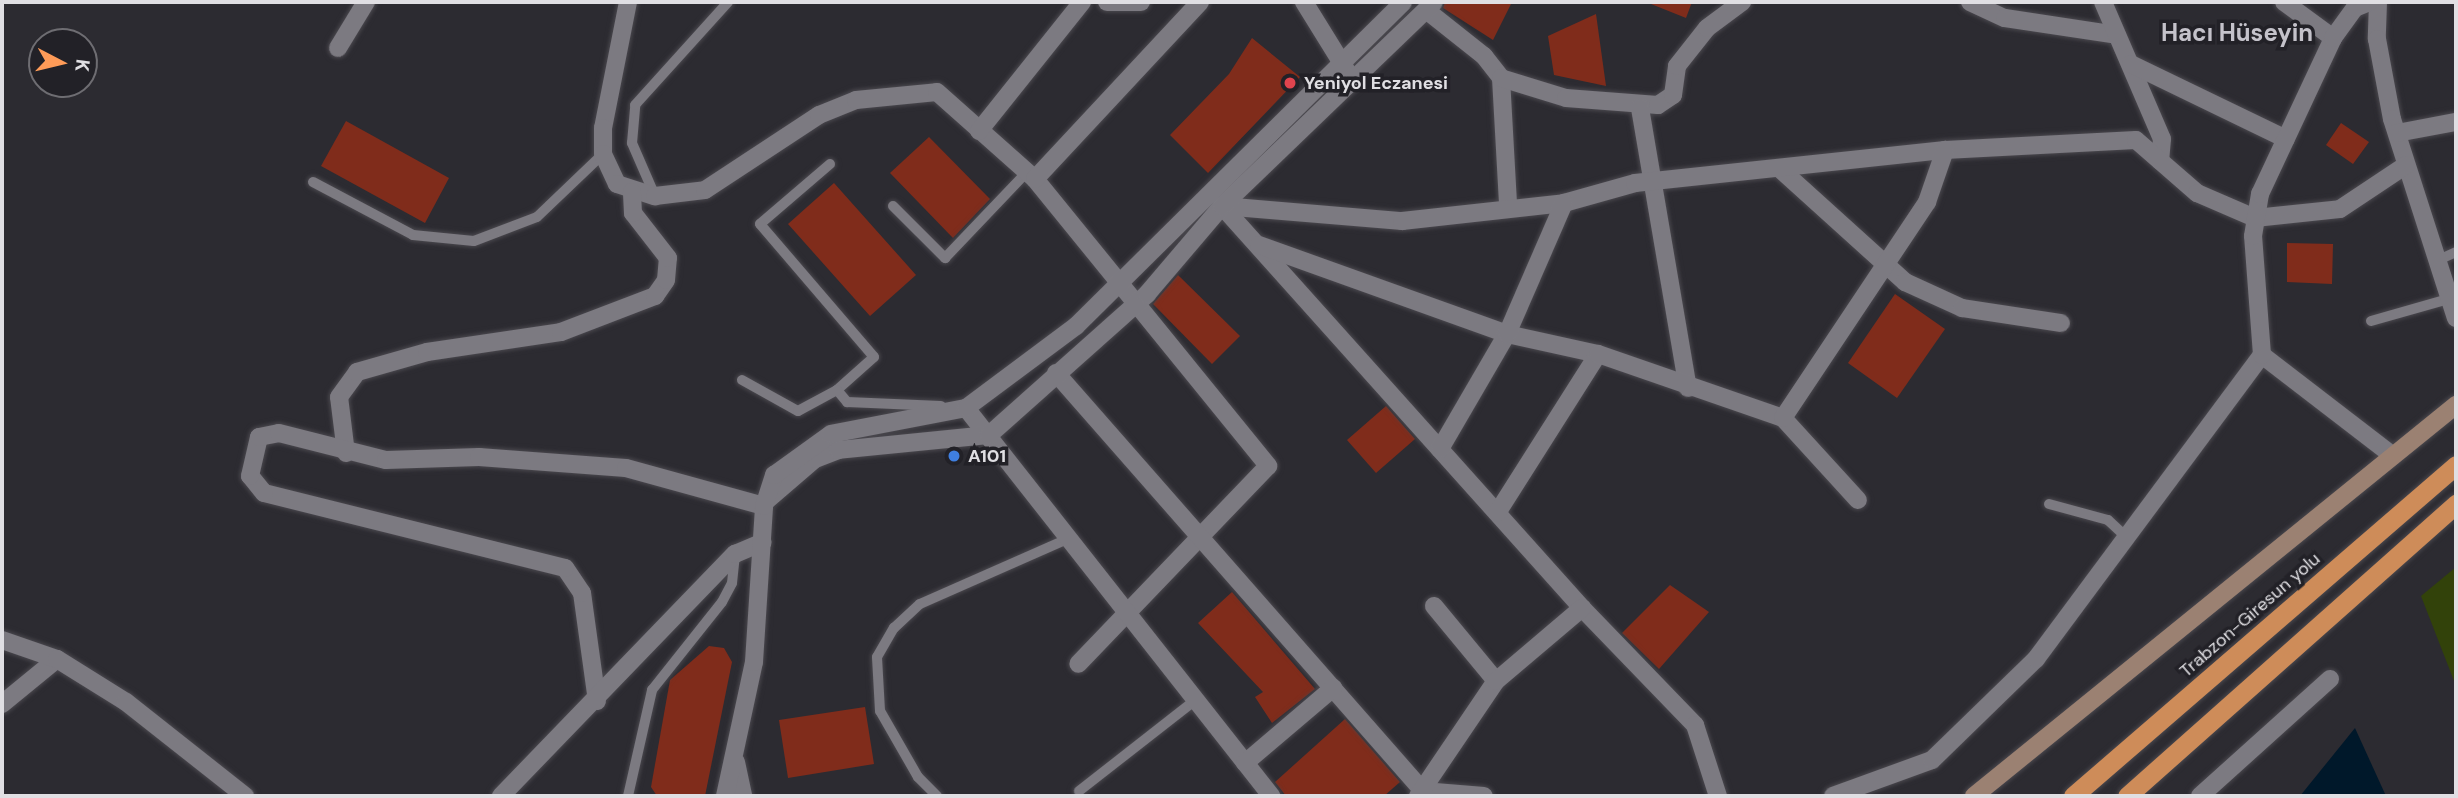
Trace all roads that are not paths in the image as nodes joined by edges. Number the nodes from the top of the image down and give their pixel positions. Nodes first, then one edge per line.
1 (366, 2) edge
2 (628, 2) edge
3 (728, 2) edge
4 (1082, 2) edge
5 (1107, 2) edge
6 (1141, 2) edge
7 (1200, 2) edge
8 (1304, 2) edge
9 (1403, 2) edge
10 (1742, 2) edge
11 (1969, 2) edge
12 (2104, 2) edge
13 (2284, 2) edge
14 (2370, 2) edge
15 (2378, 2) edge
16 (1430, 6) edge
17 (2117, 35) junction
18 (2333, 38) junction
19 (338, 48) dead end
20 (1341, 64) junction
21 (2130, 64) junction
22 (1501, 78) junction
23 (1352, 80) junction
24 (1640, 108) junction
25 (2456, 122) edge
26 (979, 131) junction
27 (2397, 133) junction
28 (2286, 139) junction
29 (1945, 150) junction
30 (603, 154) junction
31 (2160, 161) junction
32 (831, 164) dead end
33 (2406, 165) junction
34 (1779, 168) junction
35 (1031, 176) junction
36 (1654, 181) junction
37 (313, 182) dead end
38 (632, 192) junction
39 (655, 196) junction
40 (1564, 203) junction
41 (1508, 205) junction
42 (893, 206) dead end
43 (1222, 206) junction
44 (2255, 218) junction
45 (1256, 243) junction
46 (2456, 252) edge
47 (2436, 261) junction
48 (1886, 267) junction
49 (1122, 280) junction
50 (2448, 299) junction
51 (1139, 302) junction
52 (2456, 318) edge
53 (2371, 321) dead end
54 (2061, 323) dead end
55 (1507, 334) junction
56 (1598, 354) junction
57 (2262, 355) junction
58 (1056, 373) junction
59 (742, 380) dead end
60 (1688, 388) junction
61 (837, 390) junction
62 (2456, 405) edge
63 (965, 408) junction
64 (1783, 418) junction
65 (989, 435) junction
66 (1440, 449) junction
67 (345, 453) junction
68 (2393, 456) junction
69 (2456, 466) edge
70 (1858, 500) dead end
71 (765, 504) junction
72 (2049, 504) dead end
73 (2456, 504) edge
74 (1497, 513) junction
75 (1200, 537) junction
76 (2127, 538) junction
77 (1065, 540) junction
78 (763, 542) junction
79 (734, 554) junction
80 (1434, 606) dead end
81 (1582, 608) junction
82 (1124, 614) junction
83 (2, 640) edge
84 (57, 659) junction
85 (1078, 664) dead end
86 (2330, 679) dead end
87 (1496, 681) junction
88 (1333, 688) junction
89 (597, 701) junction
90 (1194, 701) junction
91 (2, 704) edge
92 (735, 754) junction
93 (2122, 754) junction
94 (1245, 763) junction
95 (1079, 792) dead end
96 (2133, 793) edge
97 (1421, 794) edge
98 (245, 796) edge
99 (501, 796) edge
100 (628, 796) edge
101 (725, 796) edge
102 (744, 796) edge
103 (937, 796) edge
104 (1271, 796) edge
105 (1484, 796) edge
106 (1718, 796) edge
107 (1833, 796) edge
108 (1974, 796) edge
109 (2065, 796) edge
110 (2073, 796) edge
111 (2200, 796) edge

1 - 19 street
2 - 30 street
3 - 39 lane
4 - 26 street
5 - 6 street
7 - 35 street
8 - 20 street
9 - 20 street
10 - 24 street
11 - 17 street
12 - 17 street
13 - 18 street
14 - 18 street
15 - 27 street
16 - 22 street
16 - 23 street
17 - 21 street
18 - 28 street
20 - 23 street
20 - 49 street
21 - 28 street
21 - 31 street
22 - 24 street
22 - 41 street
23 - 43 street
24 - 36 street
25 - 27 street
26 - 35 street
26 - 39 street
27 - 33 street
28 - 44 street
29 - 31 street
29 - 34 street
29 - 48 street
30 - 37 lane
30 - 38 street
31 - 44 street
32 - 61 lane
33 - 44 street
33 - 47 street
34 - 36 street
34 - 48 street
35 - 42 lane
35 - 49 street
36 - 40 street
36 - 60 street
38 - 39 street
38 - 67 street
40 - 41 street
40 - 55 street
41 - 43 street
43 - 45 street
43 - 51 street
44 - 57 street
45 - 55 street
45 - 66 street
46 - 47 lane
47 - 50 street
48 - 54 street
48 - 64 street
49 - 51 street
49 - 63 street
50 - 52 street
50 - 53 lane
51 - 58 street
51 - 75 street
55 - 56 street
55 - 66 street
56 - 60 street
56 - 74 street
57 - 68 street
57 - 76 street
58 - 65 street
58 - 75 street
59 - 61 lane
60 - 64 street
61 - 63 lane
62 - 68 main road
63 - 65 street
63 - 71 street
64 - 70 street
65 - 71 street
65 - 77 street
66 - 74 street
67 - 71 street
67 - 89 street
68 - 108 main road
69 - 93 highway, Trabzon-Giresun yolu
71 - 78 street
72 - 76 lane
73 - 96 highway
74 - 81 street
75 - 82 street
75 - 88 street
76 - 107 street
77 - 82 street
77 - 103 lane
78 - 79 street
78 - 92 street
79 - 89 street
79 - 100 lane
80 - 87 street
81 - 87 street
81 - 106 street
82 - 85 street
82 - 90 street
83 - 84 street
84 - 91 street
84 - 98 street
86 - 111 street
87 - 97 street
88 - 94 street
88 - 97 street
89 - 99 street
90 - 94 street
90 - 95 lane
92 - 101 street
92 - 102 street
93 - 109 highway
93 - 110 highway, Trabzon-Giresun yolu
94 - 104 street
97 - 105 street

